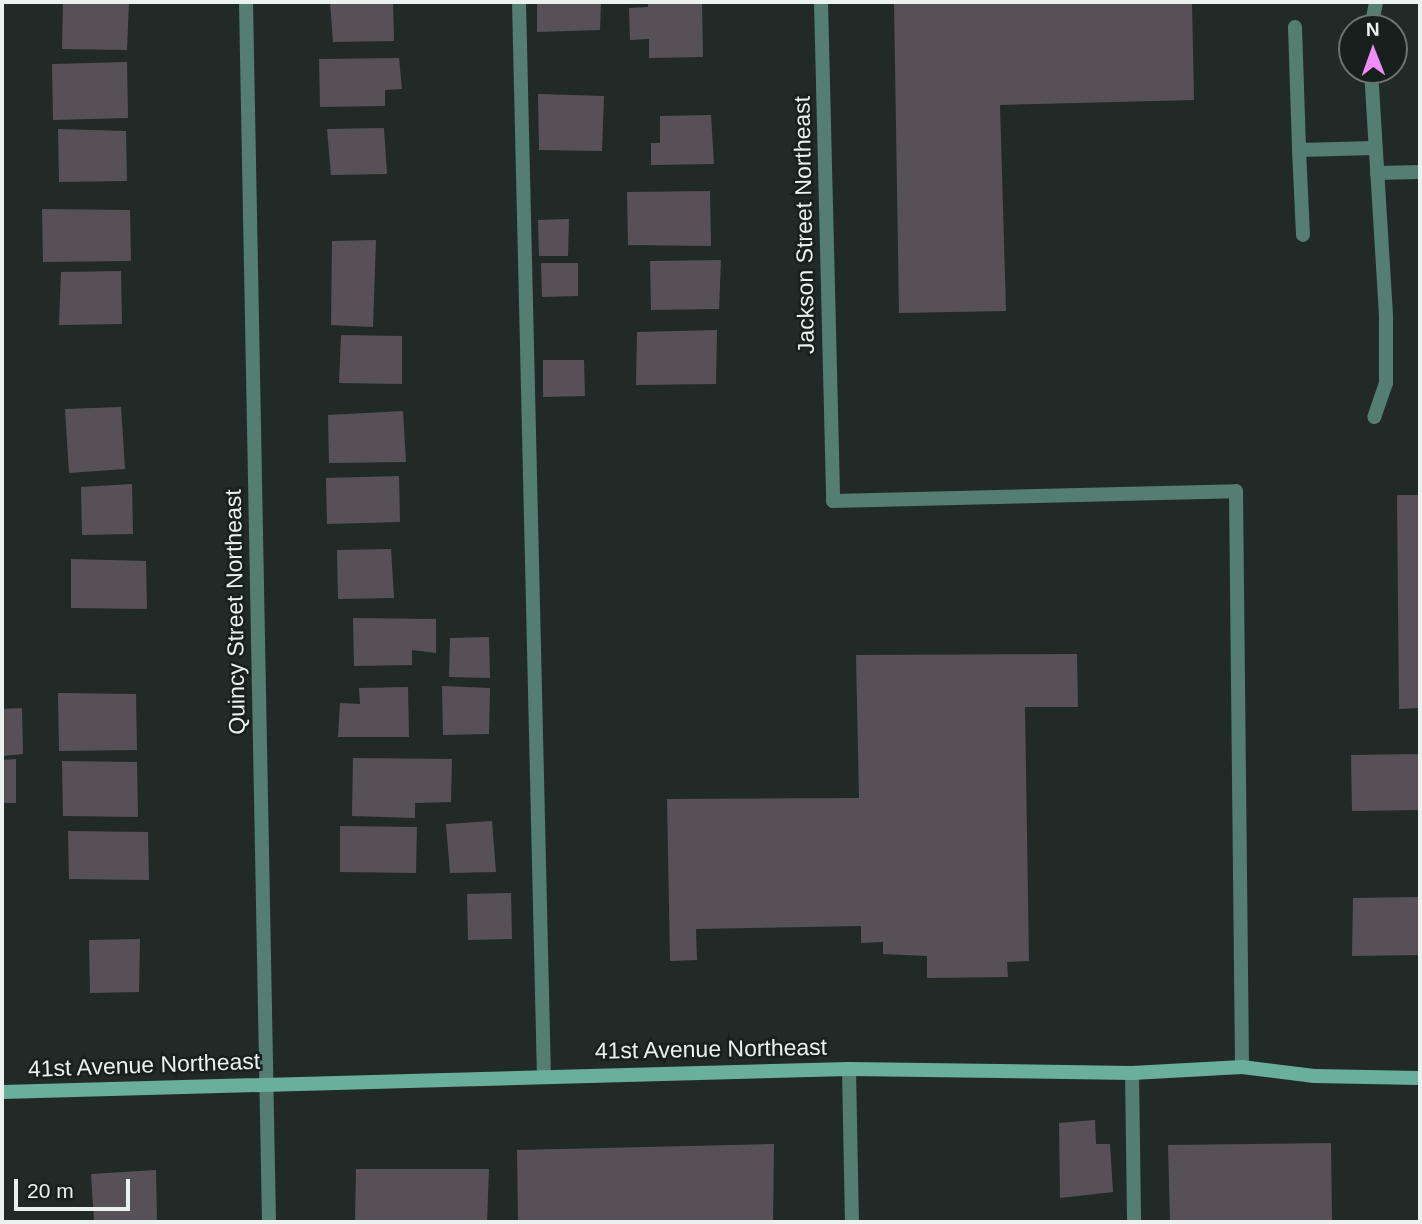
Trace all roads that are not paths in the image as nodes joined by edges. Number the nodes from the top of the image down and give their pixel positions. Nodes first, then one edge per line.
1 (246, 2) edge
2 (519, 2) edge
3 (821, 2) edge
4 (1295, 27) dead end
5 (1372, 84) edge
6 (1375, 148) junction
7 (1299, 150) junction
8 (1420, 172) edge
9 (1377, 173) junction
10 (1303, 235) dead end
11 (1374, 417) dead end
12 (1242, 1067) junction
13 (849, 1069) junction
14 (1132, 1073) junction
15 (544, 1076) junction
16 (1420, 1078) edge
17 (268, 1084) junction
18 (2, 1092) edge
19 (269, 1222) edge
20 (852, 1222) edge
21 (1133, 1222) edge

1 - 17 street, Quincy Street Northeast
2 - 15 street
3 - 12 street, Jackson Street Northeast
4 - 7 street
5 - 6 street
6 - 7 street
6 - 9 street
7 - 10 street
8 - 9 street
9 - 11 street
12 - 14 street, 41st Avenue Northeast
12 - 16 street, 41st Avenue Northeast
13 - 14 street, 41st Avenue Northeast
13 - 15 street, 41st Avenue Northeast
13 - 20 street
14 - 21 street
15 - 17 street, 41st Avenue Northeast
17 - 18 street, 41st Avenue Northeast
17 - 19 street, Quincy Street Northeast

